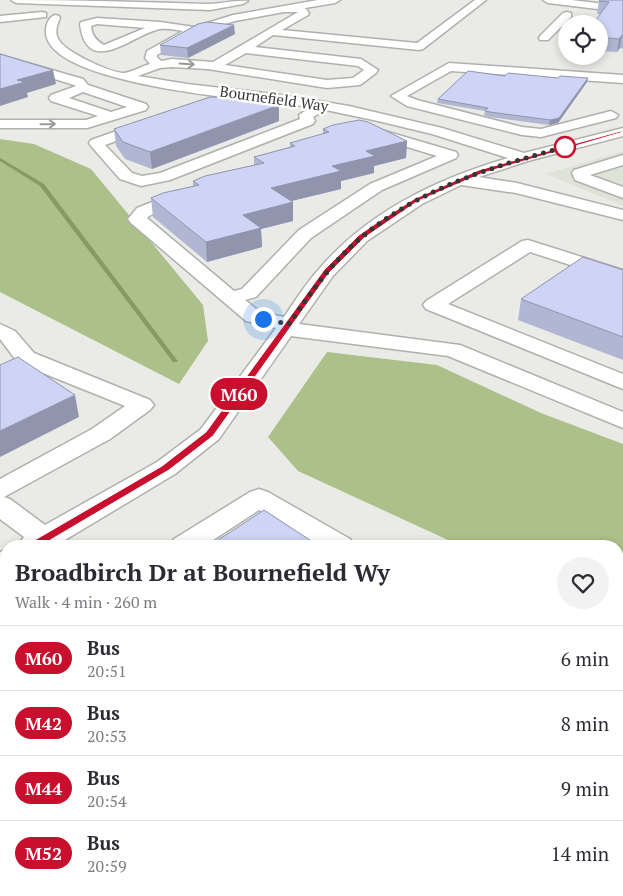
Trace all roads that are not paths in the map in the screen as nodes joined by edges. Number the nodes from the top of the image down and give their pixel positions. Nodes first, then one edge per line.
1 (16, 0) edge
2 (250, 0) edge
3 (335, 0) edge
4 (481, 0) edge
5 (44, 1) junction
6 (83, 3) junction
7 (126, 4) junction
8 (595, 4) edge
9 (623, 4) edge
10 (172, 6) junction
11 (284, 9) junction
12 (0, 12) edge
13 (42, 15) junction
14 (66, 15) junction
15 (0, 19) edge
16 (554, 19) edge
17 (160, 26) junction
18 (194, 30) junction
19 (271, 32) junction
20 (244, 49) junction
21 (47, 53) junction
22 (4, 55) edge
23 (158, 65) junction
24 (215, 66) junction
25 (124, 76) junction
26 (623, 79) edge
27 (82, 88) junction
28 (216, 105) edge
29 (324, 106) junction
30 (47, 109) dead end
31 (306, 115) junction
32 (617, 115) edge
33 (111, 116) junction
34 (377, 116) junction
35 (161, 120) edge
36 (0, 124) edge
37 (74, 124) junction
38 (623, 132) edge
39 (573, 145) junction
40 (622, 160) edge
41 (515, 161) junction
42 (458, 180) junction
43 (197, 189) edge
44 (528, 189) junction
45 (623, 193) edge
46 (334, 215) junction
47 (623, 216) edge
48 (377, 225) junction
49 (623, 276) edge
50 (231, 298) junction
51 (287, 327) junction
52 (0, 330) edge
53 (598, 372) junction
54 (623, 382) edge
55 (568, 398) junction
56 (623, 420) edge
57 (0, 490) edge
58 (0, 504) edge
59 (35, 540) edge
60 (43, 540) edge
61 (194, 540) edge
62 (330, 540) edge

1 - 5 street
2 - 10 street
3 - 11 street
4 - 19 street
5 - 6 street
5 - 12 street
6 - 7 street
6 - 14 street
7 - 10 street
7 - 10 street
8 - 9 street
8 - 16 street
9 - 16 street
11 - 18 street
11 - 19 street
13 - 14 street
13 - 14 street
13 - 15 street
14 - 21 street
17 - 17 street
17 - 18 street
18 - 23 street
19 - 20 street
20 - 24 street
20 - 24 street
21 - 22 street
21 - 25 street, Bournefield Way
22 - 27 street
23 -> 24 street
23 - 25 street
25 - 29 street, Bournefield Way
26 - 32 street
27 - 33 street
27 - 33 street
28 - 31 street
29 - 31 street
29 - 34 street, Bournefield Way
30 - 37 street
31 - 35 street
33 - 37 street
34 - 41 street, Bournefield Way
34 - 46 street
36 -> 37 street
38 - 39 street
39 - 40 street
39 - 41 street
40 - 45 street
41 - 42 street
41 - 44 street
42 - 44 street
42 - 48 street
43 - 50 street
44 - 47 street
46 - 48 street
46 - 50 street
48 - 51 street
49 - 53 street
50 - 51 street
51 - 55 street
51 - 60 street
52 - 57 street
53 - 54 street
53 - 55 street
55 - 56 street
58 - 59 street
61 - 62 street

